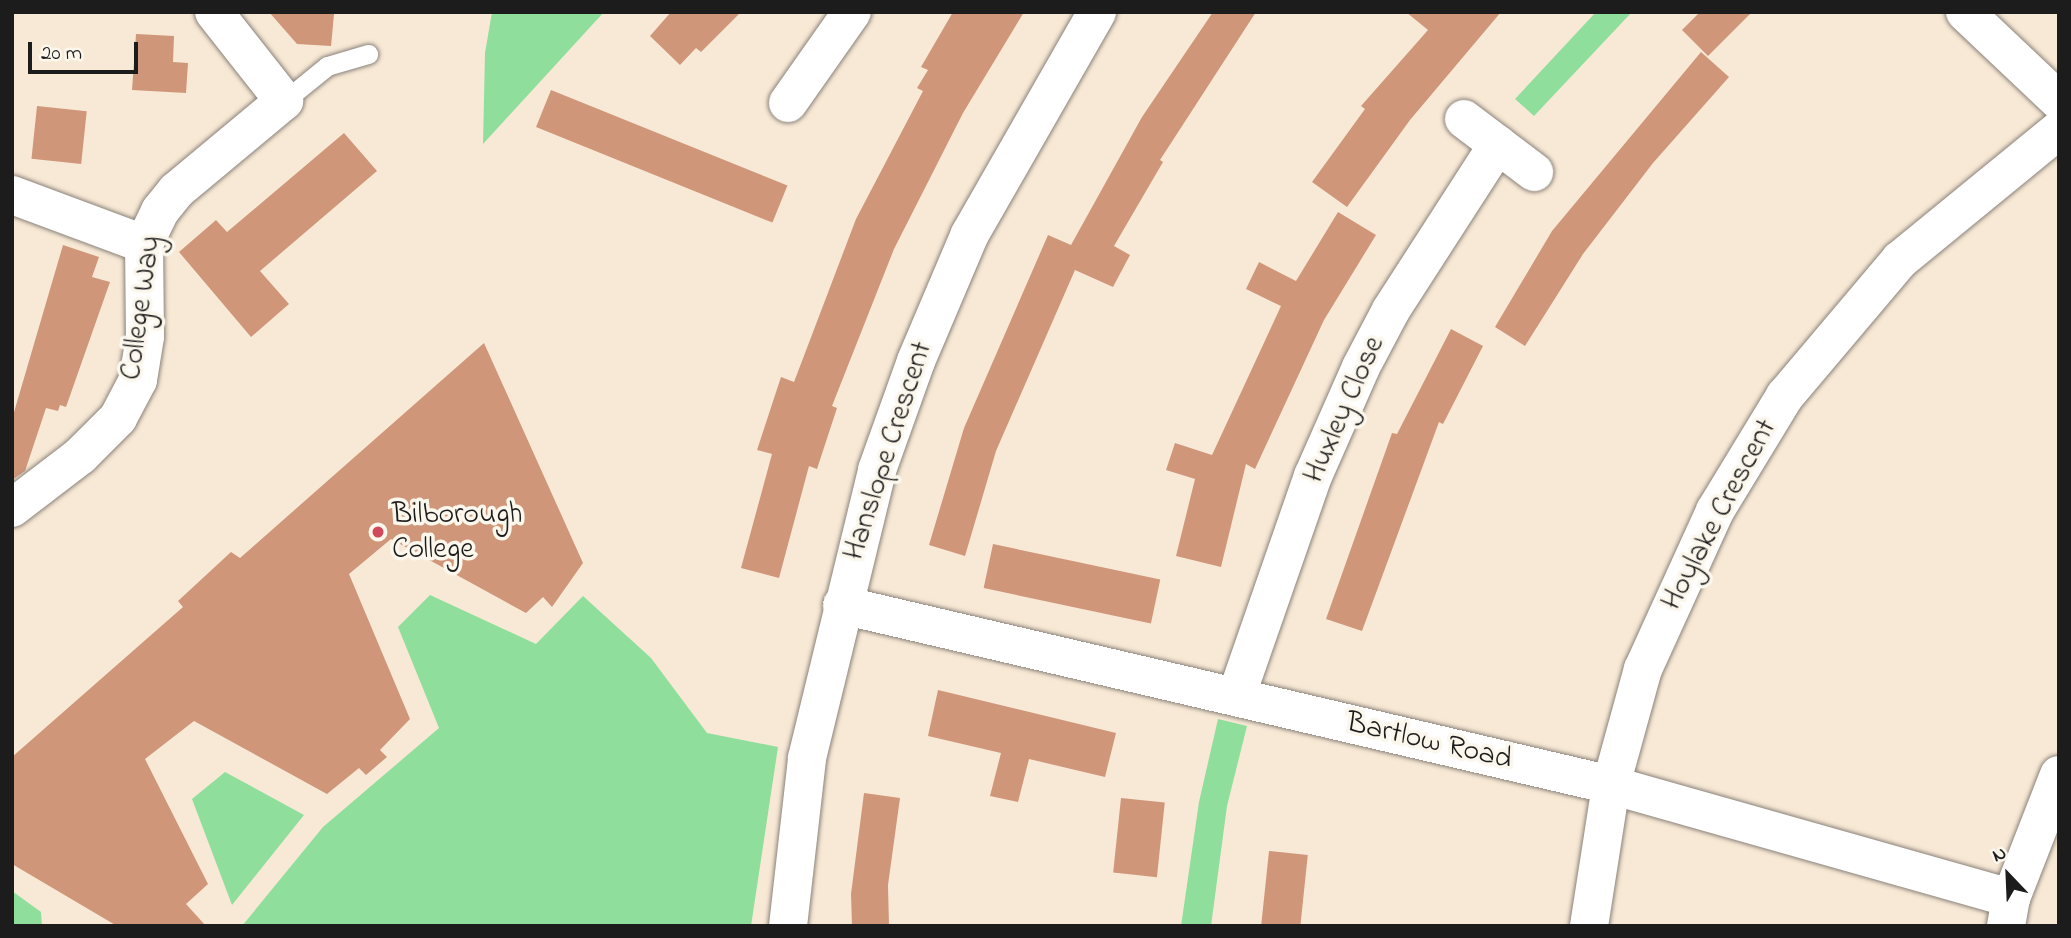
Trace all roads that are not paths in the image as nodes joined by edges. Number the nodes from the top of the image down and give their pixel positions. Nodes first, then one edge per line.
1 (214, 12) edge
2 (852, 12) edge
3 (1097, 12) edge
4 (1965, 12) edge
5 (368, 54) dead end
6 (284, 101) junction
7 (2059, 101) edge
8 (788, 103) dead end
9 (1464, 119) dead end
10 (2059, 130) edge
11 (1498, 144) junction
12 (1534, 172) dead end
13 (12, 195) edge
14 (144, 244) junction
15 (12, 508) edge
16 (842, 605) junction
17 (1236, 697) junction
18 (2059, 775) edge
19 (1611, 785) junction
20 (2008, 912) edge
21 (788, 926) edge
22 (1589, 926) edge

1 - 6 street
2 - 8 street
3 - 16 street, Hanslope Crescent
4 - 7 street
5 - 6 lane
6 - 14 street, College Way
9 - 11 street
10 - 19 street, Hoylake Crescent
11 - 12 street
11 - 17 street, Huxley Close
13 - 14 street
14 - 15 street, College Way
16 - 17 street, Bartlow Road
16 - 21 street, Hanslope Crescent
17 - 19 street, Bartlow Road
18 - 20 street
19 - 20 street, Bartlow Road
19 - 22 street, Hoylake Crescent

